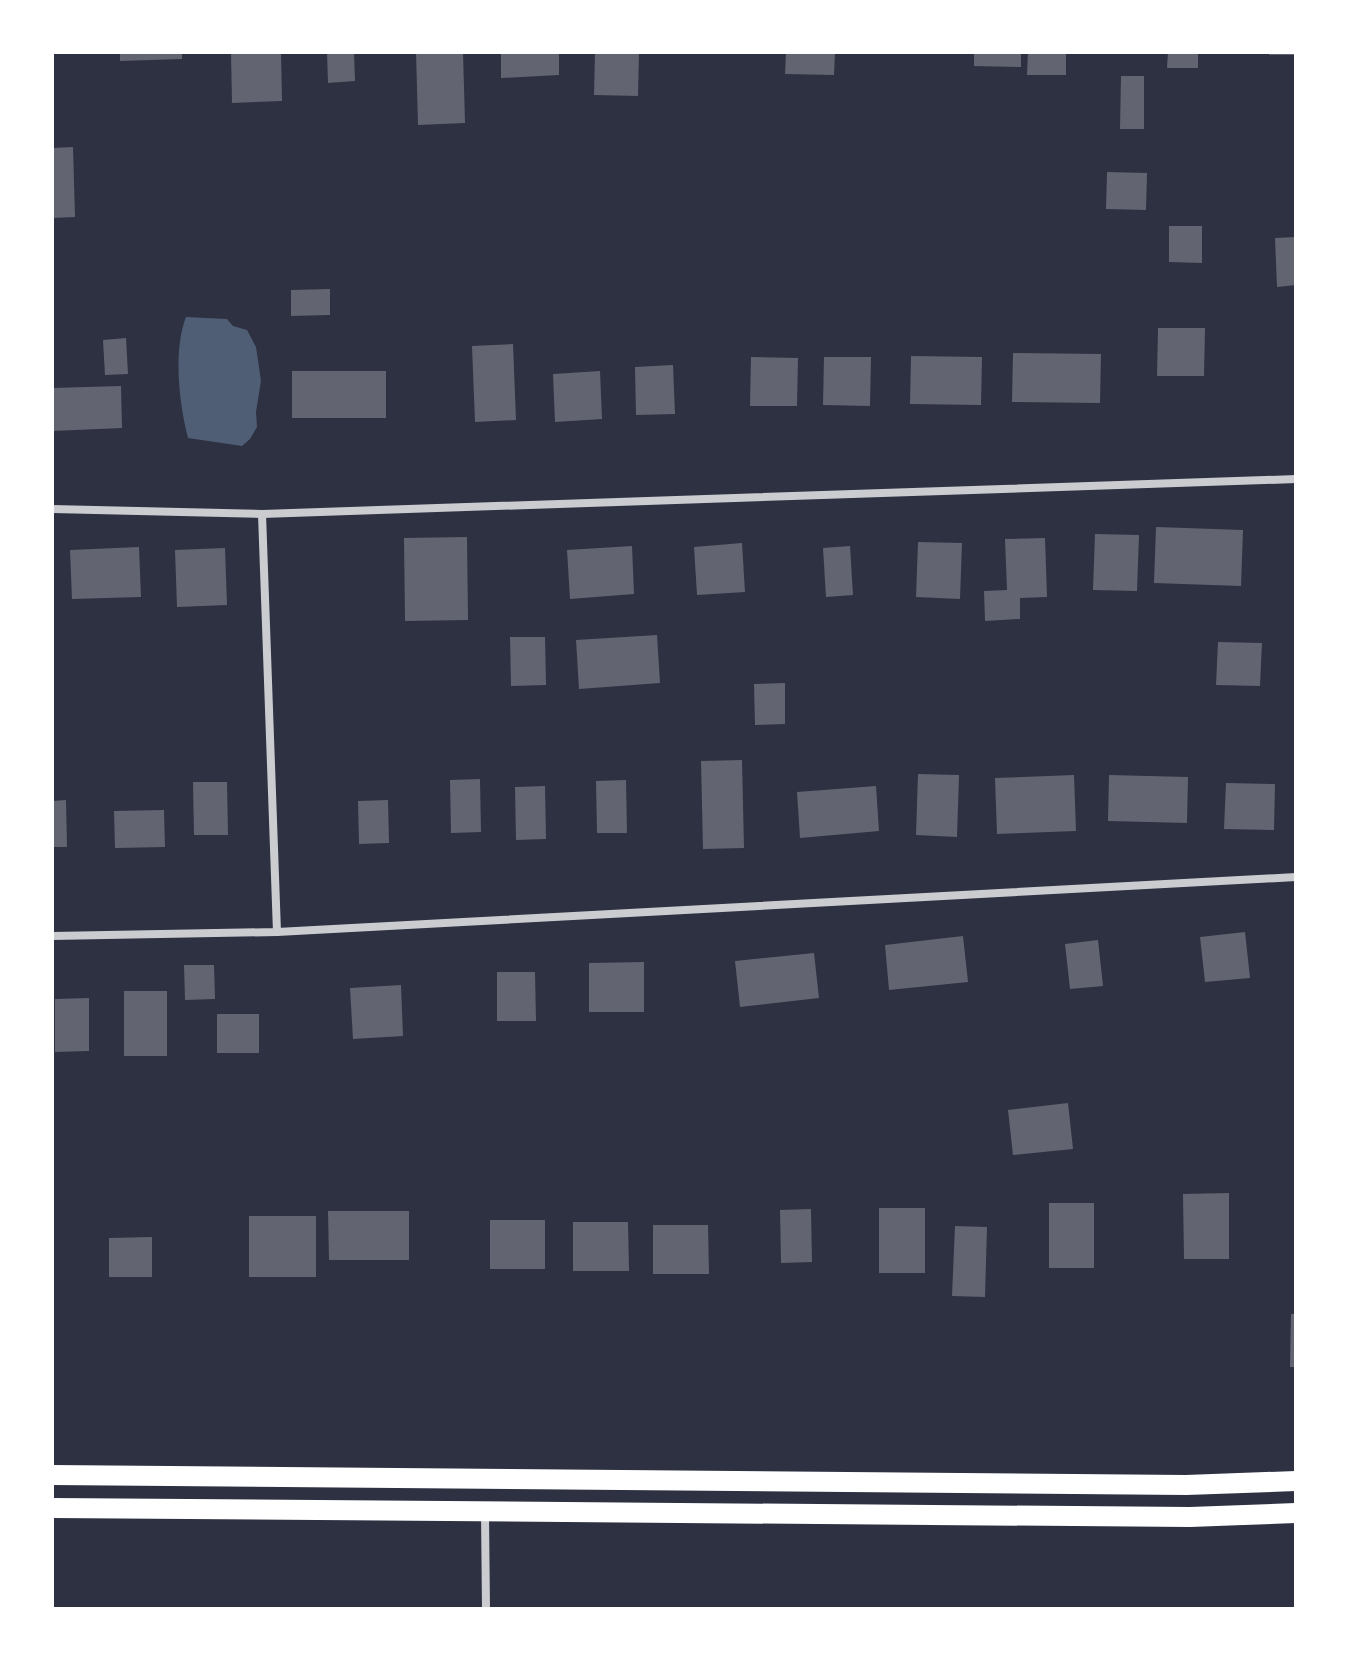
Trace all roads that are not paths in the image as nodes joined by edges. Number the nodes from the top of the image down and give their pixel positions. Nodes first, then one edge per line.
1 (1296, 479) edge
2 (52, 509) edge
3 (262, 514) junction
4 (1296, 877) edge
5 (277, 932) junction
6 (52, 936) edge
7 (52, 1475) edge
8 (1296, 1481) edge
9 (52, 1508) edge
10 (485, 1512) junction
11 (1296, 1513) edge
12 (486, 1609) edge

1 - 3 street
2 - 3 street
3 - 5 street
4 - 5 street
5 - 6 street
7 - 8 main road
9 - 10 main road
10 - 11 main road
10 - 12 street

